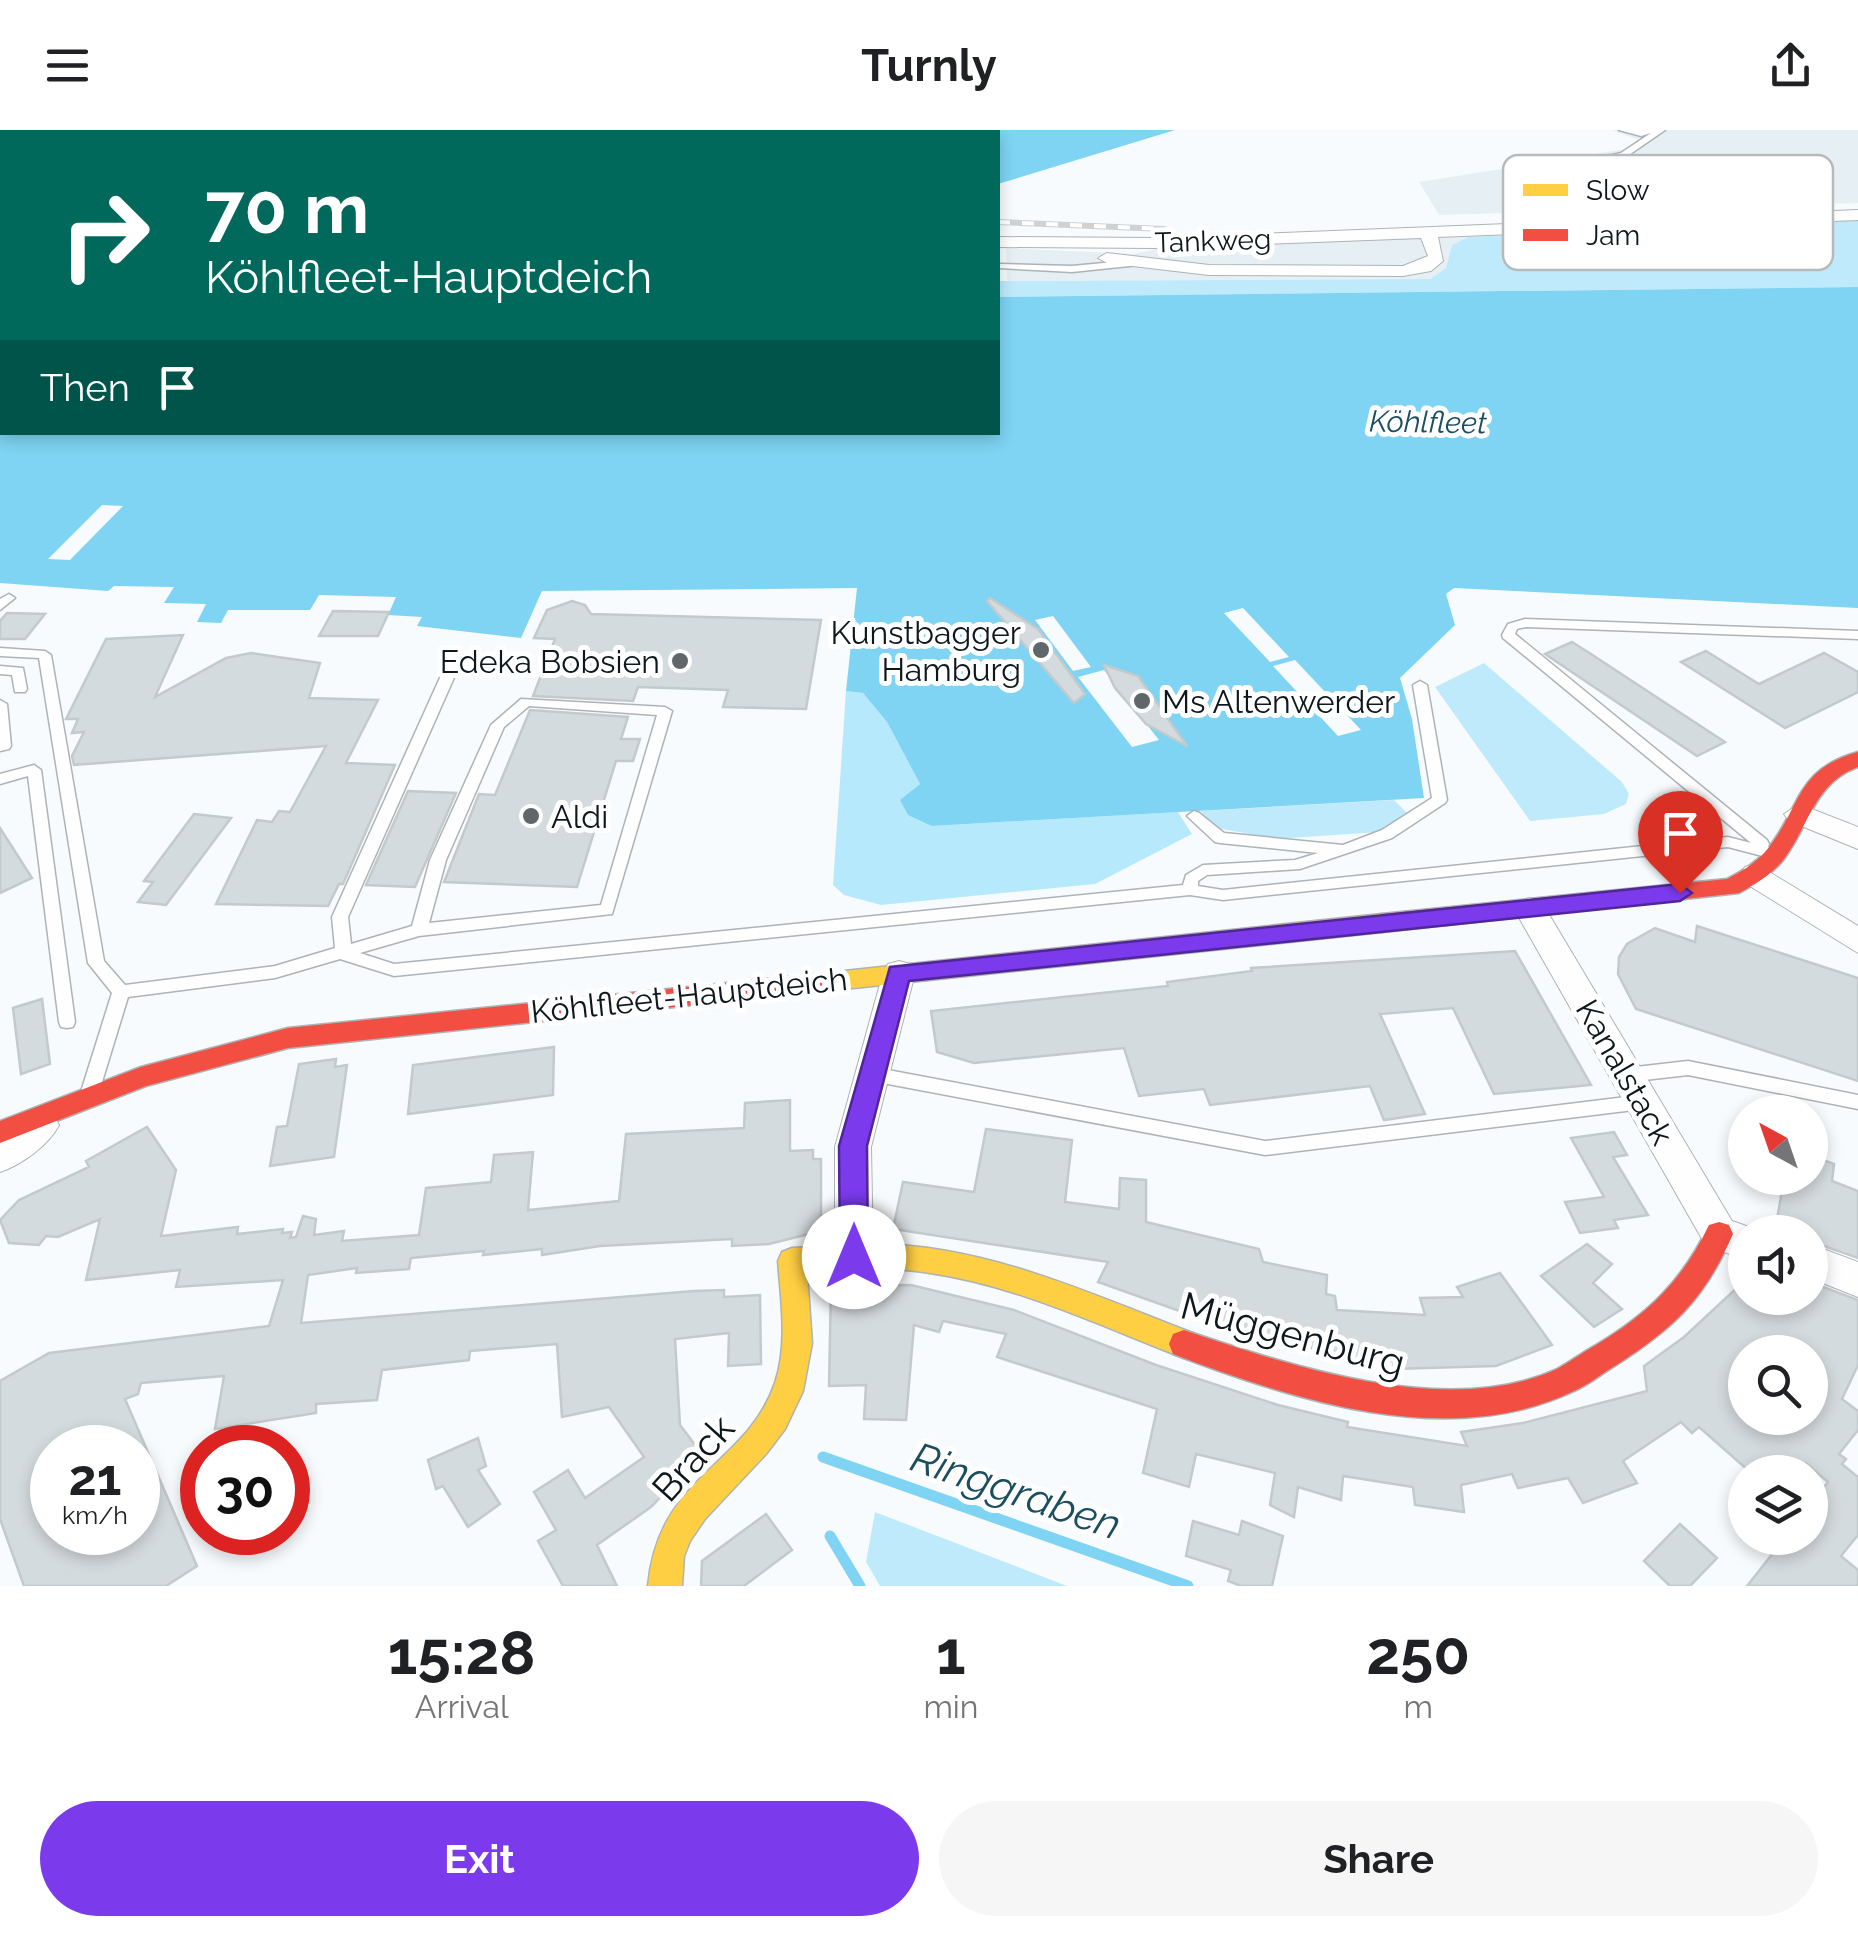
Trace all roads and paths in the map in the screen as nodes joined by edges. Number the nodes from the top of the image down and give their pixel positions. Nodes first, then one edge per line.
1 (1623, 130) edge
2 (1657, 130) edge
3 (1623, 155) edge
4 (1858, 212) edge
5 (1833, 213) edge
6 (1503, 229) edge
7 (1428, 232) junction
8 (1001, 242) edge
9 (1103, 257) dead end
10 (1136, 264) junction
11 (1000, 271) edge
12 (1858, 635) edge
13 (0, 652) edge
14 (0, 670) edge
15 (450, 672) dead end
16 (1420, 685) dead end
17 (20, 690) dead end
18 (0, 704) edge
19 (0, 747) edge
20 (1858, 759) edge
21 (0, 779) edge
22 (1799, 814) junction
23 (1194, 816) dead end
24 (1858, 839) edge
25 (1344, 850) junction
26 (1767, 865) junction
27 (1190, 890) junction
28 (1530, 909) junction
29 (419, 930) junction
30 (1858, 940) edge
31 (344, 954) junction
32 (899, 973) junction
33 (121, 992) junction
34 (67, 1022) dead end
35 (872, 1074) junction
36 (1635, 1089) junction
37 (89, 1095) junction
38 (1858, 1102) edge
39 (0, 1132) edge
40 (0, 1157) edge
41 (1728, 1232) edge
42 (1728, 1244) edge
43 (854, 1257) junction
44 (792, 1261) joint
45 (1828, 1268) edge
46 (1858, 1280) edge
47 (665, 1586) edge

1 - 2 lane
2 - 3 lane
4 - 5 street, Tankweg
6 - 7 street, Tankweg
7 - 8 street, Tankweg
7 - 10 street
9 - 10 street
10 - 11 lane
12 - 26 lane
13 - 33 lane
14 - 17 lane
15 - 31 lane
16 - 25 lane
18 - 19 lane
20 - 22 street
21 - 34 lane
22 - 24 street
22 - 26 street
23 - 25 lane
25 - 27 lane
26 - 27 lane
26 - 28 street, Köhlfleet-Hauptdeich
26 - 30 street
27 - 31 lane
28 - 32 street, Köhlfleet-Hauptdeich
28 - 36 street, Kanalstack
29 - 29 lane
29 - 31 lane
31 - 33 lane
32 - 35 street
32 - 37 street, Köhlfleet-Hauptdeich
33 - 37 lane
35 - 36 lane
35 - 43 street
36 - 38 lane
36 - 41 street, Kanalstack
37 - 39 street, Köhlfleet-Hauptdeich
37 - 40 street, Köhlfleet-Hauptdeich
42 - 43 street, Müggenburg
43 - 44 street, Müggenburg
44 - 47 street, Brack
45 - 46 street

